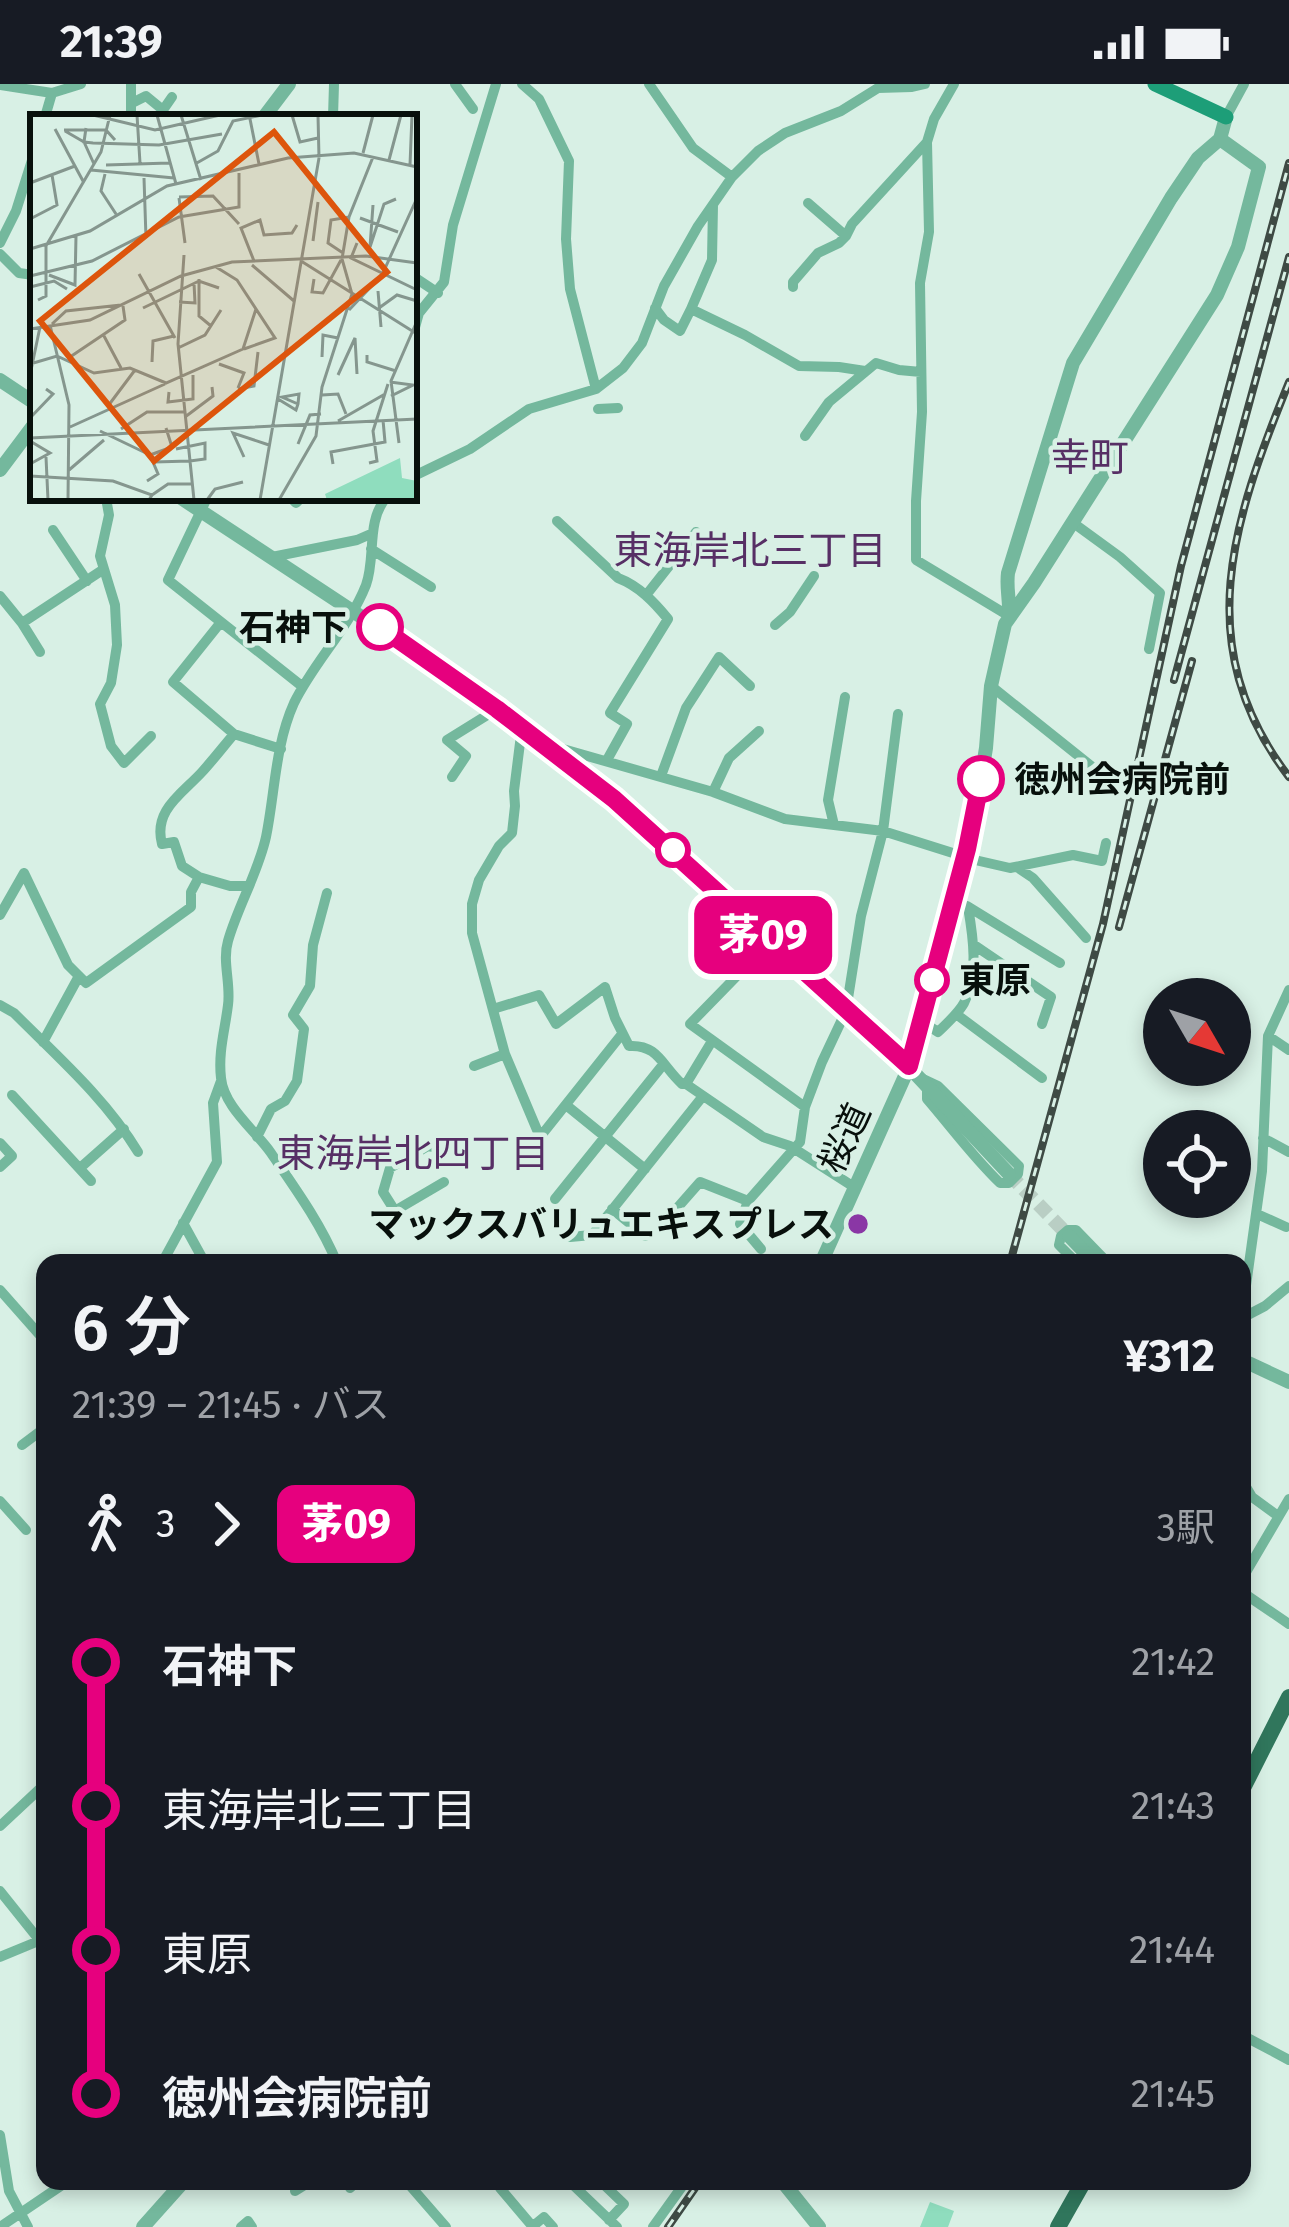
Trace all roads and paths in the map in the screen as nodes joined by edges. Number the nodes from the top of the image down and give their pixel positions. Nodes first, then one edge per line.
1 (81, 84) edge
2 (131, 84) edge
3 (289, 84) edge
4 (334, 84) edge
5 (455, 84) edge
6 (496, 84) edge
7 (522, 84) edge
8 (649, 84) edge
9 (925, 84) edge
10 (954, 84) edge
11 (1244, 84) edge
12 (0, 85) edge
13 (1162, 85) edge
14 (52, 93) junction
15 (172, 98) dead end
16 (132, 103) junction
17 (473, 109) dead end
18 (46, 114) edge
19 (131, 114) edge
20 (266, 114) edge
21 (333, 114) edge
22 (1226, 117) junction
23 (1220, 139) junction
24 (927, 142) junction
25 (30, 166) edge
26 (733, 177) junction
27 (713, 202) junction
28 (808, 203) dead end
29 (0, 213) edge
30 (11, 223) junction
31 (846, 236) junction
32 (0, 243) edge
33 (0, 254) edge
34 (30, 275) edge
35 (417, 279) edge
36 (793, 287) dead end
37 (437, 293) junction
38 (655, 308) junction
39 (691, 310) junction
40 (417, 320) edge
41 (865, 371) junction
42 (921, 372) junction
43 (0, 380) edge
44 (596, 389) junction
45 (30, 400) edge
46 (618, 408) dead end
47 (598, 410) dead end
48 (30, 430) edge
49 (805, 436) dead end
50 (0, 470) edge
51 (417, 475) edge
52 (107, 501) edge
53 (382, 501) edge
54 (203, 504) edge
55 (557, 521) dead end
56 (1072, 522) junction
57 (53, 530) dead end
58 (697, 532) dead end
59 (373, 533) junction
60 (371, 549) junction
61 (272, 557) junction
62 (104, 569) junction
63 (814, 576) dead end
64 (87, 580) junction
65 (431, 586) dead end
66 (647, 594) junction
67 (0, 596) edge
68 (353, 610) junction
69 (1009, 616) junction
70 (22, 622) junction
71 (221, 622) junction
72 (775, 625) dead end
73 (1148, 649) dead end
74 (40, 652) dead end
75 (750, 686) dead end
76 (991, 686) junction
77 (302, 687) junction
78 (845, 697) dead end
79 (497, 709) junction
80 (898, 713) dead end
81 (522, 727) junction
82 (759, 731) dead end
83 (234, 734) junction
84 (151, 736) dead end
85 (544, 743) junction
86 (281, 749) junction
87 (607, 760) junction
88 (661, 776) junction
89 (452, 777) dead end
90 (1120, 789) dead end
91 (713, 792) junction
92 (834, 824) junction
93 (883, 831) junction
94 (1106, 843) dead end
95 (964, 856) junction
96 (1017, 867) junction
97 (199, 877) junction
98 (249, 886) junction
99 (327, 893) dead end
100 (960, 904) junction
101 (0, 915) edge
102 (1085, 938) dead end
103 (771, 941) junction
104 (974, 945) junction
105 (1060, 963) dead end
106 (79, 976) junction
107 (1289, 990) edge
108 (0, 1005) edge
109 (493, 1009) junction
110 (846, 1011) junction
111 (956, 1014) junction
112 (921, 1021) junction
113 (1042, 1024) dead end
114 (622, 1034) junction
115 (1268, 1036) junction
116 (712, 1041) junction
117 (43, 1042) junction
118 (1289, 1050) edge
119 (505, 1054) junction
120 (474, 1066) dead end
121 (662, 1066) junction
122 (918, 1076) junction
123 (1042, 1078) dead end
124 (220, 1081) junction
125 (686, 1084) junction
126 (12, 1095) dead end
127 (703, 1096) junction
128 (566, 1105) junction
129 (806, 1107) junction
130 (124, 1129) junction
131 (257, 1136) junction
132 (605, 1137) junction
133 (1264, 1138) junction
134 (0, 1143) edge
135 (439, 1148) dead end
136 (795, 1150) junction
137 (139, 1152) dead end
138 (1289, 1152) edge
139 (0, 1167) edge
140 (80, 1168) junction
141 (645, 1169) junction
142 (1009, 1174) tunnel mouth
143 (92, 1181) dead end
144 (444, 1182) dead end
145 (854, 1187) junction
146 (555, 1199) dead end
147 (748, 1201) junction
148 (612, 1209) junction
149 (395, 1211) junction
150 (1257, 1214) junction
151 (381, 1219) dead end
152 (669, 1222) dead end
153 (183, 1223) junction
154 (742, 1227) junction
155 (1286, 1227) edge
156 (645, 1236) dead end
157 (1069, 1236) tunnel mouth
158 (570, 1237) dead end
159 (729, 1240) dead end
160 (761, 1249) dead end
161 (167, 1254) edge
162 (200, 1254) edge
163 (333, 1254) edge
164 (825, 1254) edge
165 (1070, 1254) edge
166 (1086, 1254) edge
167 (1098, 1254) edge
168 (1251, 1255) edge
169 (1289, 1286) edge
170 (0, 1290) edge
171 (1251, 1312) edge
172 (36, 1331) edge
173 (1251, 1365) edge
174 (1288, 1387) edge
175 (36, 1434) edge
176 (22, 1444) dead end
177 (1251, 1494) edge
178 (1289, 1499) edge
179 (0, 1502) edge
180 (1278, 1516) junction
181 (26, 1530) dead end
182 (1251, 1563) edge
183 (1251, 1598) edge
184 (1289, 1624) edge
185 (1289, 1697) edge
186 (1251, 1772) edge
187 (36, 1792) edge
188 (0, 1826) edge
189 (0, 1891) edge
190 (36, 1931) edge
191 (36, 1942) edge
192 (3, 1952) edge
193 (1251, 2040) edge
194 (1289, 2060) edge
195 (0, 2135) edge
196 (54, 2190) edge
197 (176, 2190) edge
198 (414, 2190) edge
199 (502, 2190) edge
200 (578, 2190) edge
201 (609, 2190) edge
202 (676, 2190) edge
203 (789, 2190) edge
204 (1079, 2190) edge
205 (20, 2212) junction
206 (441, 2222) edge
207 (613, 2223) edge
208 (0, 2227) edge
209 (28, 2227) edge
210 (143, 2227) edge
211 (241, 2227) edge
212 (252, 2227) edge
213 (424, 2227) edge
214 (533, 2227) edge
215 (553, 2227) edge
216 (653, 2227) edge
217 (819, 2227) edge
218 (1058, 2227) edge

1 - 14 street
2 - 16 street
3 - 20 street
4 - 21 street
5 - 17 street
6 - 37 street
7 - 44 street
8 - 26 street
9 - 26 street
10 - 24 street
11 - 22 street
12 - 14 street
13 - 22 main road
14 - 18 street
15 - 16 street
16 - 19 street
22 - 23 street
23 - 56 street
23 - 69 street
24 - 31 street
24 - 42 street
25 - 30 street
26 - 27 street
27 - 38 street
27 - 39 street
28 - 31 street
29 - 30 street
30 - 32 street
31 - 36 street
33 - 34 street
35 - 37 street
37 - 40 street
38 - 39 street
38 - 44 street
39 - 41 street
41 - 42 street
41 - 49 street
42 - 69 street
43 - 45 street
44 - 51 street
46 - 47 street
48 - 50 street
52 - 62 street
53 - 59 street
54 - 61 street
54 - 71 street
55 - 66 street
56 - 69 street
56 - 73 street
57 - 64 street
58 - 66 street
59 - 60 street
59 - 61 street
60 - 65 street
60 - 68 street
61 - 68 street
62 - 64 street
62 - 84 street
63 - 72 street
64 - 70 street
66 - 87 street
67 - 70 street
68 - 77 street
68 - 79 street
69 - 76 street, 桜道
70 - 74 street
71 - 77 street
71 - 83 street
75 - 88 street
76 - 90 street
76 - 95 street, 桜道
77 - 86 street
78 - 92 street
79 - 81 street
79 - 89 street
80 - 93 street
81 - 85 street
81 - 109 street
82 - 91 street
83 - 86 street
83 - 97 street
85 - 87 street
85 - 103 street
86 - 98 street
87 - 88 street
88 - 91 street
91 - 92 street
92 - 93 street
93 - 95 street
93 - 110 street
94 - 96 street
95 - 96 street
95 - 100 street, 桜道
96 - 102 street
97 - 98 street
97 - 106 street
98 - 124 street
99 - 131 street
100 - 104 street
100 - 105 street
100 - 112 street, 桜道
101 - 106 street
103 - 110 street
103 - 116 street
104 - 111 street
104 - 113 street
106 - 117 street
107 - 115 street
108 - 117 street
109 - 114 street
109 - 119 street
110 - 122 street
110 - 129 street
111 - 112 street
111 - 123 street
112 - 122 street, 桜道
114 - 121 street
114 - 128 street
115 - 118 street
115 - 133 street
116 - 125 street
116 - 129 street
117 - 130 street
119 - 120 street
119 - 128 street
121 - 125 street
121 - 132 street
122 - 122 street
122 - 142 street
122 - 145 street, 桜道
124 - 131 street
124 - 153 street
125 - 127 street
126 - 140 street
127 - 136 street
127 - 141 street
128 - 132 street
129 - 136 street
130 - 137 street
130 - 140 street
131 - 163 street
132 - 141 street
132 - 146 street
133 - 138 street
133 - 150 street
134 - 139 street
135 - 149 street
136 - 145 street
136 - 147 street
140 - 143 street
141 - 148 street
144 - 149 street
145 - 164 street, 桜道
147 - 152 street
147 - 154 street
148 - 156 street
148 - 158 street
149 - 151 street
150 - 155 street
150 - 168 street
153 - 161 street
153 - 162 street
154 - 159 street
154 - 160 street
157 - 166 street
165 - 167 street
169 - 171 street
170 - 172 street
173 - 174 street
175 - 176 street
177 - 180 street
178 - 180 street
179 - 181 street
180 - 182 street
183 - 184 street
185 - 186 highway
187 - 188 street
189 - 190 street
191 - 192 street
193 - 194 street
195 - 205 street
196 - 205 street
197 - 210 street
198 - 206 street
199 - 214 street
200 - 207 street
201 - 207 street
202 - 216 street
203 - 217 street
204 - 218 highway
205 - 208 street
205 - 209 street
206 - 213 street
211 - 212 street
214 - 215 street

